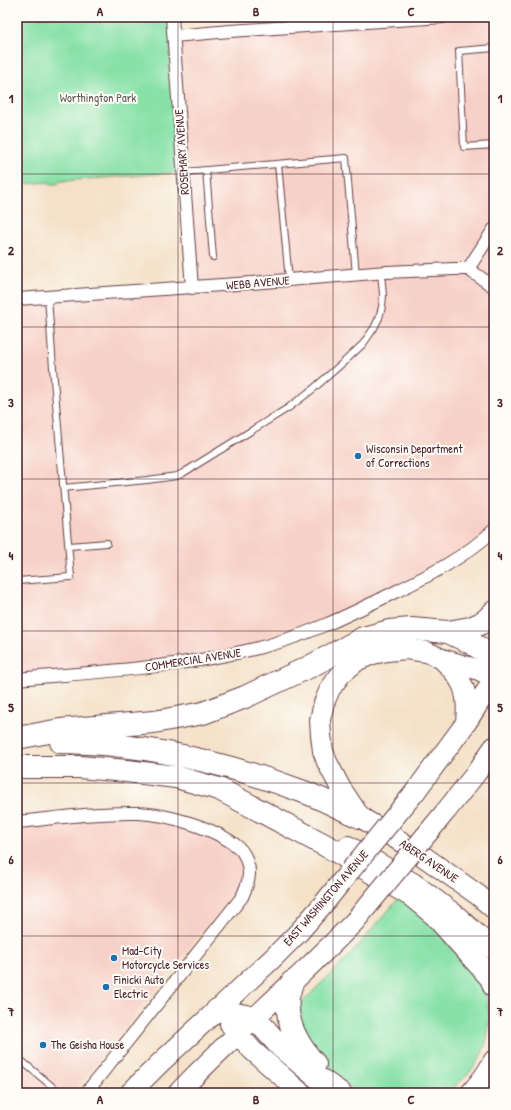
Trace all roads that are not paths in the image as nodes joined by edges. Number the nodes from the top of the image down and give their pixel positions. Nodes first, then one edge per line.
1 (172, 17) edge
2 (443, 17) edge
3 (174, 36) junction
4 (494, 48) edge
5 (494, 145) edge
6 (278, 164) junction
7 (206, 170) junction
8 (184, 172) junction
9 (494, 229) edge
10 (212, 257) dead end
11 (468, 269) junction
12 (381, 272) junction
13 (356, 275) junction
14 (289, 280) junction
15 (494, 287) edge
16 (192, 288) junction
17 (48, 297) junction
18 (17, 300) edge
19 (63, 488) junction
20 (494, 530) edge
21 (107, 543) dead end
22 (69, 546) junction
23 (17, 581) edge
24 (494, 612) edge
25 (448, 632) junction
26 (494, 657) edge
27 (442, 658) junction
28 (494, 678) edge
29 (17, 679) edge
30 (466, 723) junction
31 (17, 738) edge
32 (17, 742) edge
33 (494, 747) edge
34 (17, 767) edge
35 (219, 789) junction
36 (360, 818) junction
37 (17, 822) edge
38 (494, 909) edge
39 (494, 950) edge
40 (292, 982) junction
41 (494, 986) edge
42 (217, 1010) junction
43 (255, 1018) junction
44 (238, 1034) junction
45 (17, 1058) edge
46 (494, 1062) edge
47 (339, 1092) edge
48 (60, 1093) edge
49 (86, 1093) edge
50 (130, 1093) edge
51 (178, 1093) edge
52 (301, 1093) edge
53 (472, 1093) edge

1 - 3 street, ROSEMARY AVENUE
2 - 3 street
3 - 8 street, ROSEMARY AVENUE
4 - 5 lane
6 - 7 lane
6 - 13 lane
6 - 14 lane
7 - 8 lane
7 - 10 lane
8 - 16 street, ROSEMARY AVENUE
9 - 11 street
11 - 12 street, WEBB AVENUE
11 - 15 street
12 - 13 street, WEBB AVENUE
12 - 19 lane
13 - 14 street, WEBB AVENUE
14 - 16 street, WEBB AVENUE
16 - 17 street, WEBB AVENUE
17 - 18 street, WEBB AVENUE
17 - 19 lane
19 - 22 lane
20 - 29 street, COMMERCIAL AVENUE
21 - 22 lane
22 - 23 lane
24 - 25 highway
25 - 26 highway
25 - 31 highway
27 - 28 main road
27 - 30 main road
27 - 36 main road
28 - 30 main road, EAST WASHINGTON AVENUE
30 - 42 main road, EAST WASHINGTON AVENUE, bridge
32 - 36 highway
33 - 40 main road, bridge
34 - 35 highway
35 - 39 main road
35 - 41 highway
36 - 38 main road, ABERG AVENUE
37 - 49 street
40 - 43 main road
40 - 47 highway
42 - 43 highway
42 - 44 main road
42 - 50 main road, EAST WASHINGTON AVENUE
43 - 44 main road
43 - 47 highway
44 - 51 main road
44 - 52 main road
45 - 48 lane
46 - 53 highway

